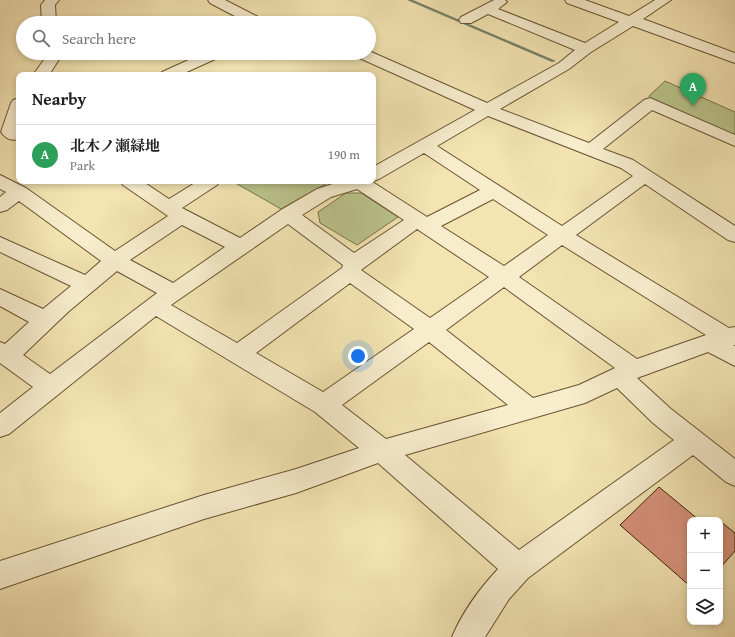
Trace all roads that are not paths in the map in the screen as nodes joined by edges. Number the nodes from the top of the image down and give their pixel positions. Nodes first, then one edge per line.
1 (52, 0) edge
2 (215, 0) edge
3 (502, 0) edge
4 (572, 0) edge
5 (664, 0) edge
6 (487, 9) junction
7 (49, 16) edge
8 (246, 16) edge
9 (466, 20) dead end
10 (630, 21) junction
11 (586, 49) junction
12 (735, 58) edge
13 (52, 60) edge
14 (201, 60) edge
15 (376, 60) edge
16 (43, 72) edge
17 (174, 72) edge
18 (488, 110) junction
19 (16, 113) edge
20 (11, 137) edge
21 (735, 141) edge
22 (426, 146) junction
23 (592, 150) junction
24 (376, 173) edge
25 (645, 176) junction
26 (0, 181) edge
27 (133, 184) edge
28 (208, 184) edge
29 (351, 184) edge
30 (368, 184) edge
31 (494, 191) junction
32 (19, 192) junction
33 (0, 206) edge
34 (175, 212) junction
35 (288, 214) junction
36 (421, 223) junction
37 (730, 226) edge
38 (563, 236) junction
39 (0, 244) edge
40 (241, 247) junction
41 (115, 261) junction
42 (352, 268) junction
43 (503, 276) junction
44 (86, 284) junction
45 (173, 292) junction
46 (0, 297) edge
47 (155, 305) junction
48 (45, 320) junction
49 (429, 329) junction
50 (724, 339) edge
51 (4, 353) edge
52 (238, 354) junction
53 (735, 357) edge
54 (627, 372) junction
55 (51, 387) junction
56 (324, 405) junction
57 (530, 409) junction
58 (0, 427) edge
59 (693, 441) junction
60 (382, 451) junction
61 (735, 474) edge
62 (518, 568) junction
63 (0, 575) edge
64 (467, 637) edge

1 - 7 street
2 - 8 street
3 - 6 street
4 - 10 street
5 - 10 street
6 - 9 street
6 - 11 street
10 - 11 street
10 - 12 street
11 - 18 street
13 - 16 street
14 - 17 street
15 - 18 street
18 - 22 street
18 - 23 street
19 - 20 street
21 - 23 street
22 - 24 street
22 - 31 street
23 - 25 street
25 - 37 street
25 - 38 street
26 - 32 street
27 - 34 street
28 - 34 street
29 - 35 street
30 - 36 street
31 - 36 street
31 - 38 street
32 - 33 street
32 - 41 street
34 - 40 street
34 - 41 street
35 - 40 street
35 - 42 street
36 - 42 street
36 - 43 street
38 - 43 street
38 - 50 street
39 - 44 street
40 - 45 street
41 - 44 street
41 - 45 street
42 - 49 street
42 - 52 street
43 - 49 street
43 - 54 street
44 - 48 street
45 - 47 street
46 - 48 street
47 - 52 street
47 - 55 street
48 - 51 street
49 - 56 street
49 - 57 street
50 - 53 street
50 - 54 street
51 - 55 street
52 - 56 street
54 - 57 street
54 - 59 street
55 - 58 street
56 - 60 street
57 - 60 street
59 - 61 street
59 - 62 street
60 - 62 street
60 - 63 street
62 - 64 street

